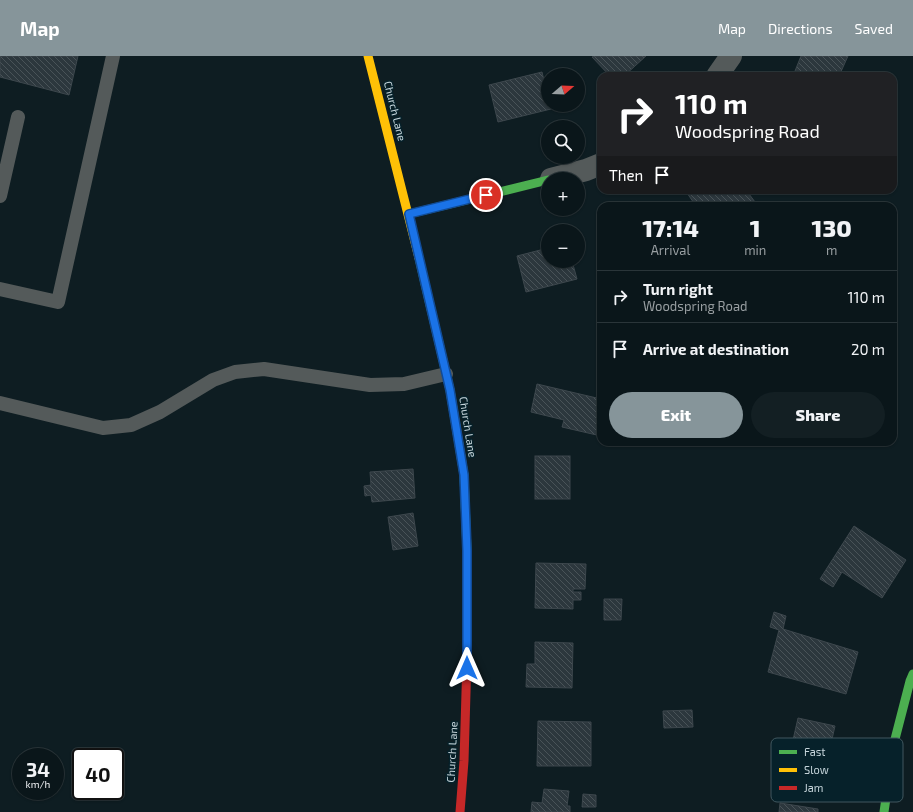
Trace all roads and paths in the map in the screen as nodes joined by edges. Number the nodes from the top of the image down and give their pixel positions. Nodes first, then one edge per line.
1 (113, 56) edge
2 (368, 56) edge
3 (731, 56) edge
4 (720, 72) edge
5 (18, 117) dead end
6 (597, 166) edge
7 (578, 172) edge
8 (541, 182) edge
9 (0, 196) edge
10 (409, 214) junction
11 (0, 289) edge
12 (446, 374) junction
13 (0, 403) edge
14 (913, 674) edge
15 (895, 738) edge
16 (885, 802) edge
17 (460, 812) edge
18 (884, 812) edge

1 - 11 lane
2 - 10 street, Church Lane
3 - 4 street
5 - 9 lane
6 - 7 street
8 - 10 street
10 - 12 street, Church Lane
12 - 13 lane
12 - 17 street, Church Lane
14 - 15 street
16 - 18 street

